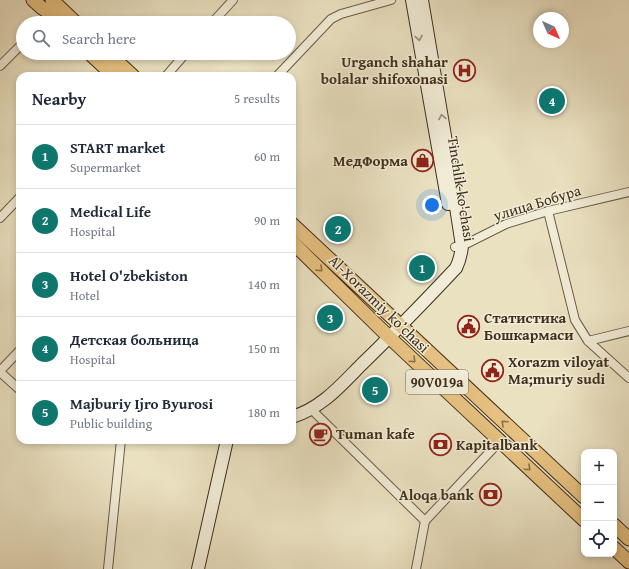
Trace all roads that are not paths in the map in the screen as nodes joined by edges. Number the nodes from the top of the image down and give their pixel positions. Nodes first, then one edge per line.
1 (33, 0) edge
2 (233, 0) edge
3 (391, 0) edge
4 (412, 0) edge
5 (422, 0) edge
6 (53, 11) edge
7 (63, 16) edge
8 (218, 16) edge
9 (16, 50) edge
10 (296, 56) edge
11 (97, 60) edge
12 (116, 60) edge
13 (180, 60) edge
14 (292, 60) edge
15 (0, 66) edge
16 (110, 72) edge
17 (129, 72) edge
18 (169, 72) edge
19 (281, 72) edge
20 (629, 192) edge
21 (16, 201) edge
22 (548, 211) junction
23 (0, 218) edge
24 (296, 228) edge
25 (296, 246) edge
26 (458, 246) junction
27 (398, 323) junction
28 (629, 331) edge
29 (387, 335) junction
30 (588, 341) junction
31 (16, 354) edge
32 (0, 372) edge
33 (629, 378) edge
34 (16, 386) edge
35 (296, 408) edge
36 (311, 409) junction
37 (296, 416) edge
38 (500, 441) junction
39 (121, 444) edge
40 (227, 444) edge
41 (233, 444) edge
42 (581, 494) edge
43 (581, 517) edge
44 (425, 521) junction
45 (617, 528) edge
46 (629, 540) edge
47 (617, 549) edge
48 (617, 551) edge
49 (629, 562) edge
50 (108, 569) edge
51 (198, 569) edge
52 (206, 569) edge
53 (416, 569) edge

1 - 6 main road
2 - 8 street
3 - 10 street
4 -> 26 main road, Tinchlik ko'chasi
26 -> 5 main road, Tinchlik ko'chasi
6 - 7 main road
9 - 15 street
11 - 16 main road
12 - 17 main road
13 - 18 street
14 - 19 street
20 - 22 street, улица Бобура
21 - 23 street
22 - 26 street, улица Бобура
22 - 30 street
24 - 27 main road, Al-Xorazmiy ko’chasi / 90V019a
25 -> 29 main road, Al-Xorazmiy ko’chasi / 90V019a
26 - 27 main road, Tinchlik ko'chasi
27 - 29 main road, Tinchlik ko'chasi
42 -> 27 main road, Al-Xorazmiy ko’chasi / 90V019a
28 - 30 street
29 - 35 main road, Tinchlik ko'chasi
29 - 36 main road, Tinchlik ko'chasi
29 -> 38 main road, Al-Xorazmiy ko’chasi / 90V019a
30 - 33 street
31 - 32 street
32 - 34 street
36 - 37 main road, Tinchlik ko'chasi
36 - 44 street
38 -> 43 main road, Al-Xorazmiy ko’chasi / 90V019a
38 - 44 street
39 - 50 street
40 - 51 main road
41 - 52 main road
44 - 53 street
45 - 46 main road
46 - 47 street
48 - 49 main road

